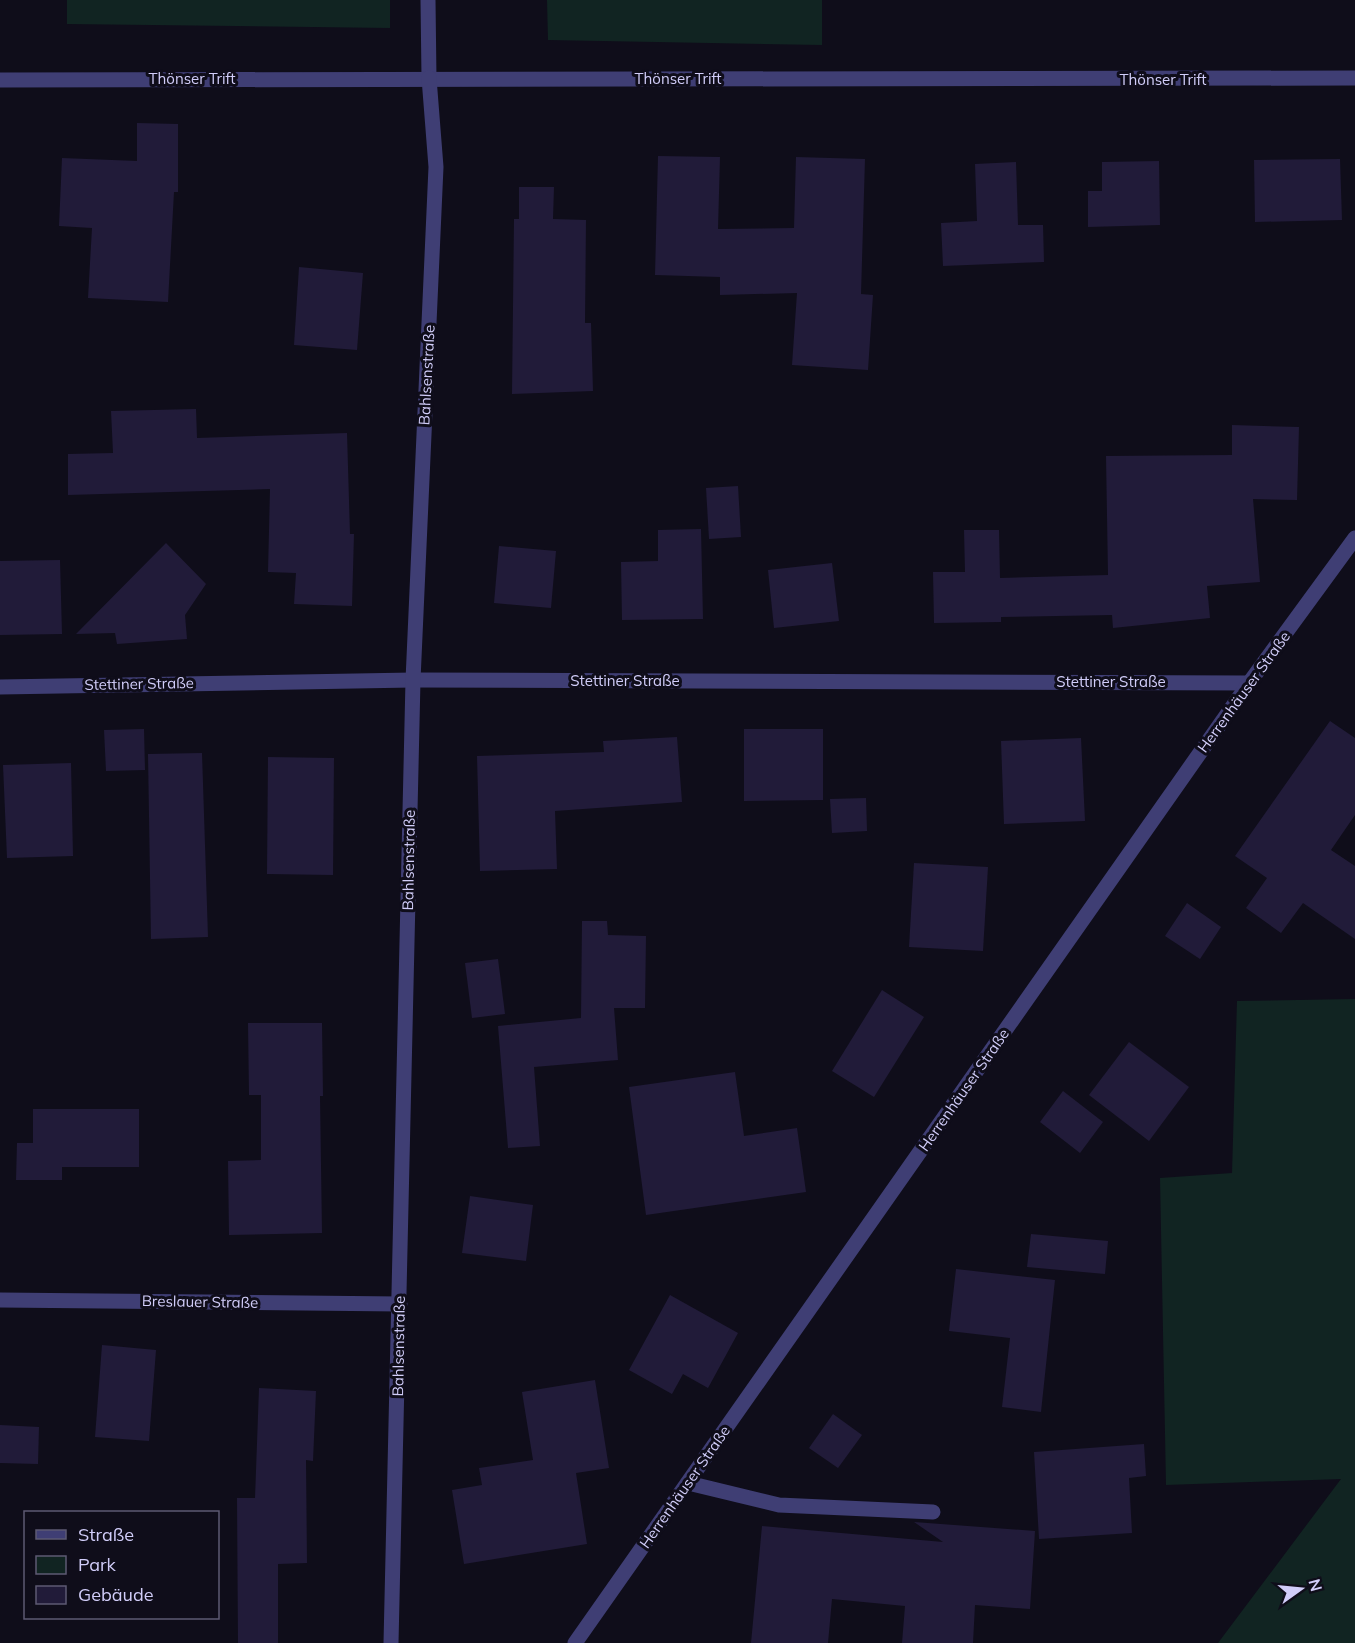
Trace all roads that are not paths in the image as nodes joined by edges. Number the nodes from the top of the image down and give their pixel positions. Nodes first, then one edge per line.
1 (428, 0) edge
2 (429, 78) junction
3 (1355, 78) edge
4 (0, 80) edge
5 (1355, 538) edge
6 (413, 680) junction
7 (1249, 683) junction
8 (0, 687) edge
9 (0, 1300) edge
10 (400, 1304) junction
11 (688, 1483) junction
12 (933, 1512) dead end
13 (391, 1643) edge
14 (576, 1643) edge

1 - 2 street, Bahlsenstraße
2 - 3 street, Thönser Trift
2 - 4 street, Thönser Trift
2 - 6 street, Bahlsenstraße
5 - 7 street, Herrenhäuser Straße
6 - 7 street, Stettiner Straße
6 - 8 street, Stettiner Straße
6 - 10 street, Bahlsenstraße
7 - 11 street, Herrenhäuser Straße
9 - 10 street, Breslauer Straße
10 - 13 street, Bahlsenstraße
11 - 12 street
11 - 14 street, Herrenhäuser Straße

